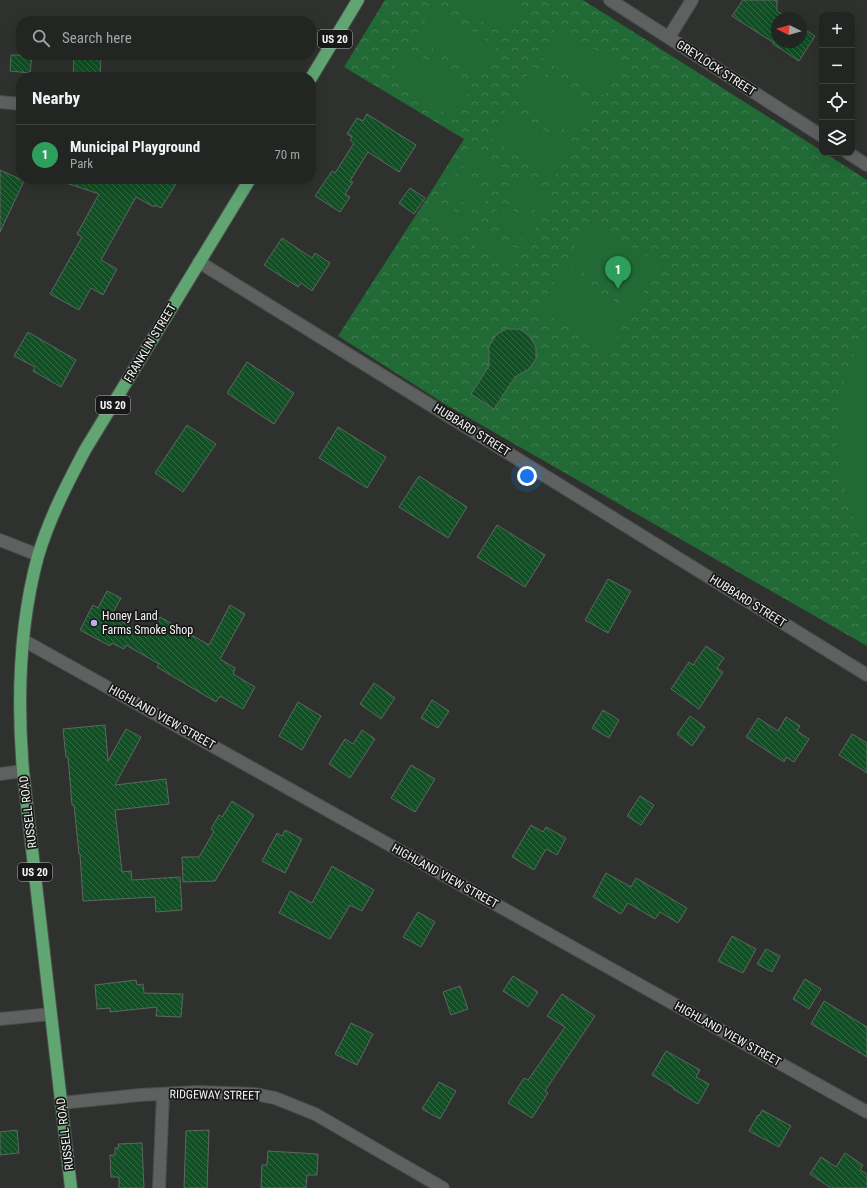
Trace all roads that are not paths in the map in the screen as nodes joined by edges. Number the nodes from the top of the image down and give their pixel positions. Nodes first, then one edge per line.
1 (358, 0) edge
2 (610, 0) edge
3 (692, 0) edge
4 (669, 37) junction
5 (315, 72) edge
6 (0, 102) edge
7 (16, 104) edge
8 (819, 134) edge
9 (853, 156) edge
10 (867, 165) edge
11 (247, 184) edge
12 (200, 262) junction
13 (0, 540) edge
14 (38, 555) junction
15 (23, 640) junction
16 (867, 675) edge
17 (23, 771) junction
18 (0, 774) edge
19 (51, 1014) junction
20 (0, 1019) edge
21 (163, 1094) junction
22 (61, 1103) junction
23 (867, 1112) edge
24 (71, 1188) edge
25 (159, 1188) edge
26 (443, 1188) edge

1 - 5 main road, US 20
2 - 4 street, GREYLOCK STREET
3 - 4 street
4 - 8 street, GREYLOCK STREET
6 - 7 street
9 - 10 street
11 - 12 main road, FRANKLIN STREET / US 20
12 - 14 main road, FRANKLIN STREET / US 20
12 - 16 street, HUBBARD STREET
13 - 14 street
14 - 15 main road, RUSSELL ROAD / US 20
15 - 17 main road, RUSSELL ROAD / US 20
15 - 23 street, HIGHLAND VIEW STREET
17 - 18 street
17 - 19 main road, RUSSELL ROAD / US 20
19 - 20 street
19 - 22 main road, RUSSELL ROAD / US 20
21 - 22 street, RIDGEWAY STREET
21 - 25 street
21 - 26 street, RIDGEWAY STREET
22 - 24 main road, RUSSELL ROAD / US 20

